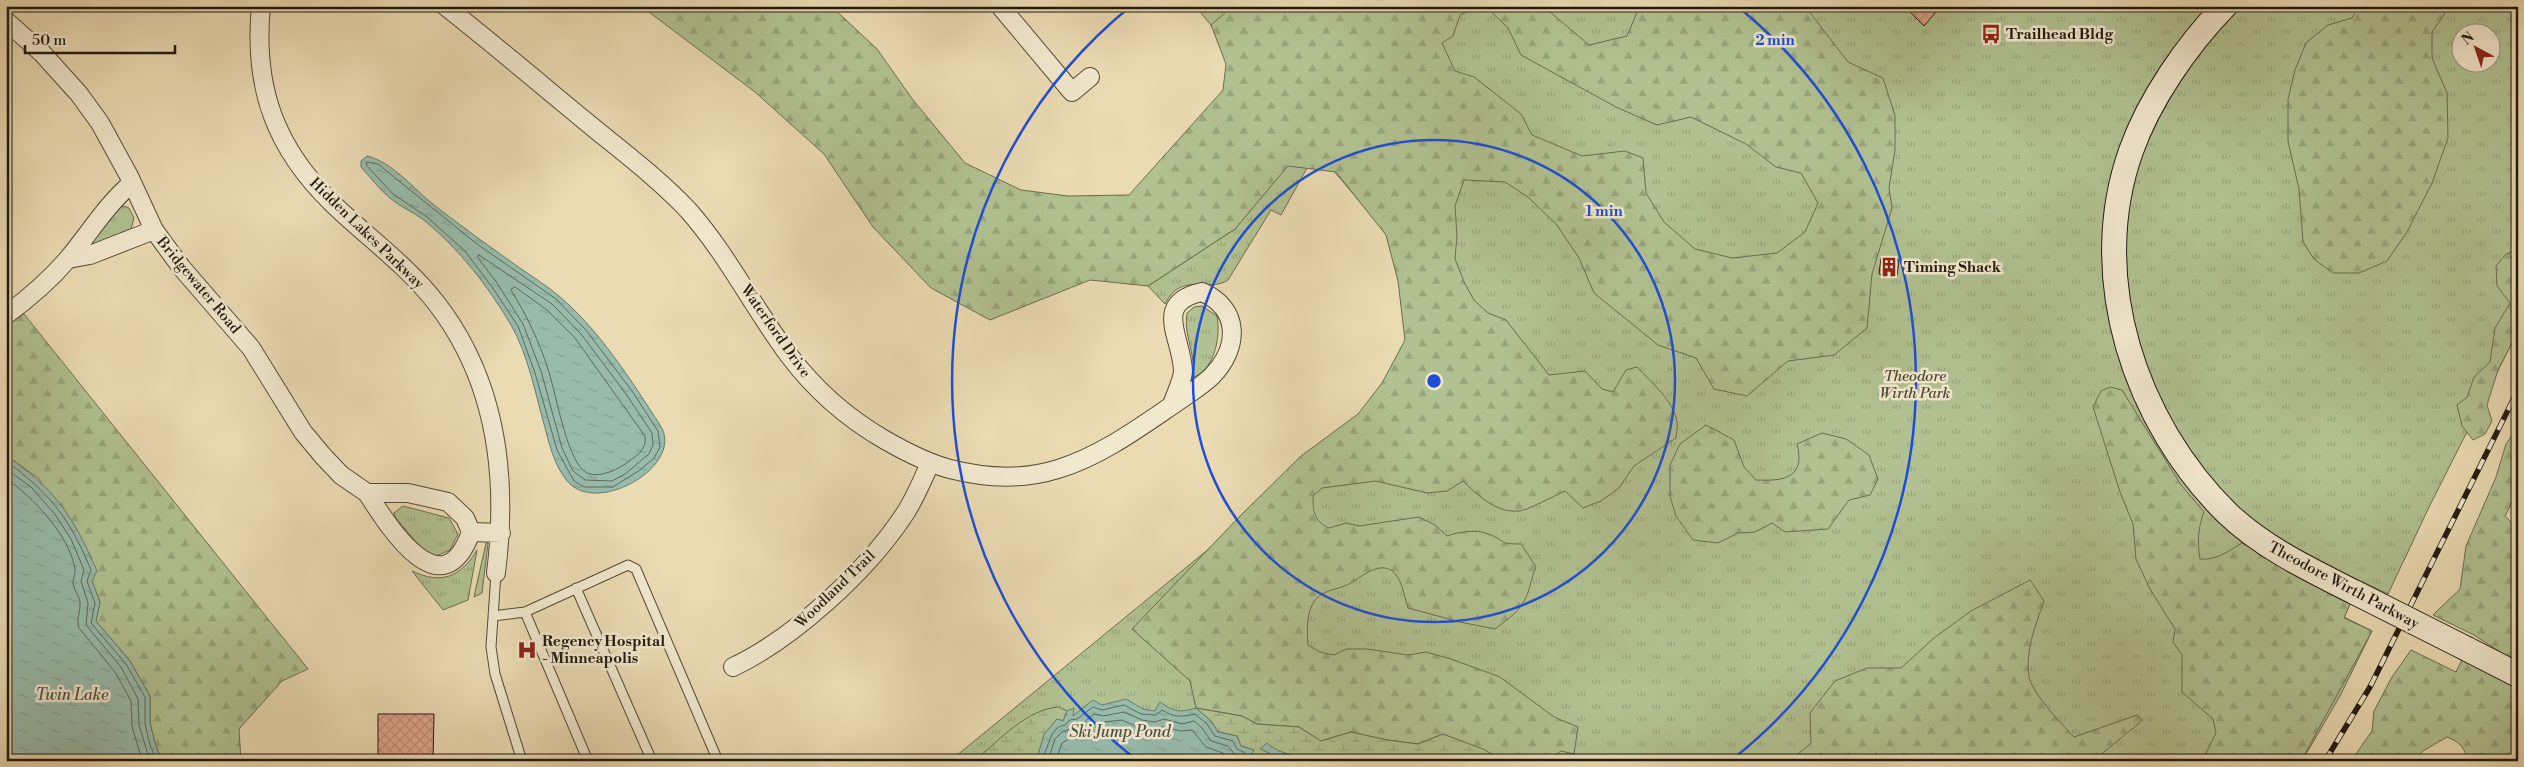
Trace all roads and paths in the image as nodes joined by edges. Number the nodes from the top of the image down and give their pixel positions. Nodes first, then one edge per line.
1 (261, 6) edge
2 (445, 6) edge
3 (1000, 6) edge
4 (2225, 6) edge
5 (6, 21) edge
6 (1090, 77) dead end
7 (132, 183) junction
8 (154, 230) junction
9 (68, 259) junction
10 (6, 315) edge
11 (1172, 405) junction
12 (930, 463) junction
13 (367, 493) junction
14 (471, 532) junction
15 (501, 533) junction
16 (496, 573) joint
17 (576, 588) junction
18 (526, 612) junction
19 (493, 616) junction
20 (734, 667) dead end
21 (2518, 676) edge
22 (520, 759) edge
23 (588, 761) edge
24 (652, 761) edge
25 (718, 761) edge

1 - 15 street, Hidden Lakes Parkway
2 - 12 street, Waterford Drive
3 - 6 street
4 - 21 street, Theodore Wirth Parkway, bridge
5 - 7 street, Bridgewater Road
7 - 8 street, Bridgewater Road
7 - 9 street
8 - 9 street
8 - 13 street, Bridgewater Road
9 - 10 street
11 - 11 street, Waterford Drive
11 - 12 street, Waterford Drive
12 - 20 street, Woodland Trail
13 - 14 street
13 - 14 street, Bridgewater Road
14 - 15 street
15 - 16 street, Hidden Lakes Parkway
16 - 19 lane
17 - 18 lane
17 - 24 lane
17 - 25 lane
18 - 19 lane
18 - 23 lane
19 - 22 lane

